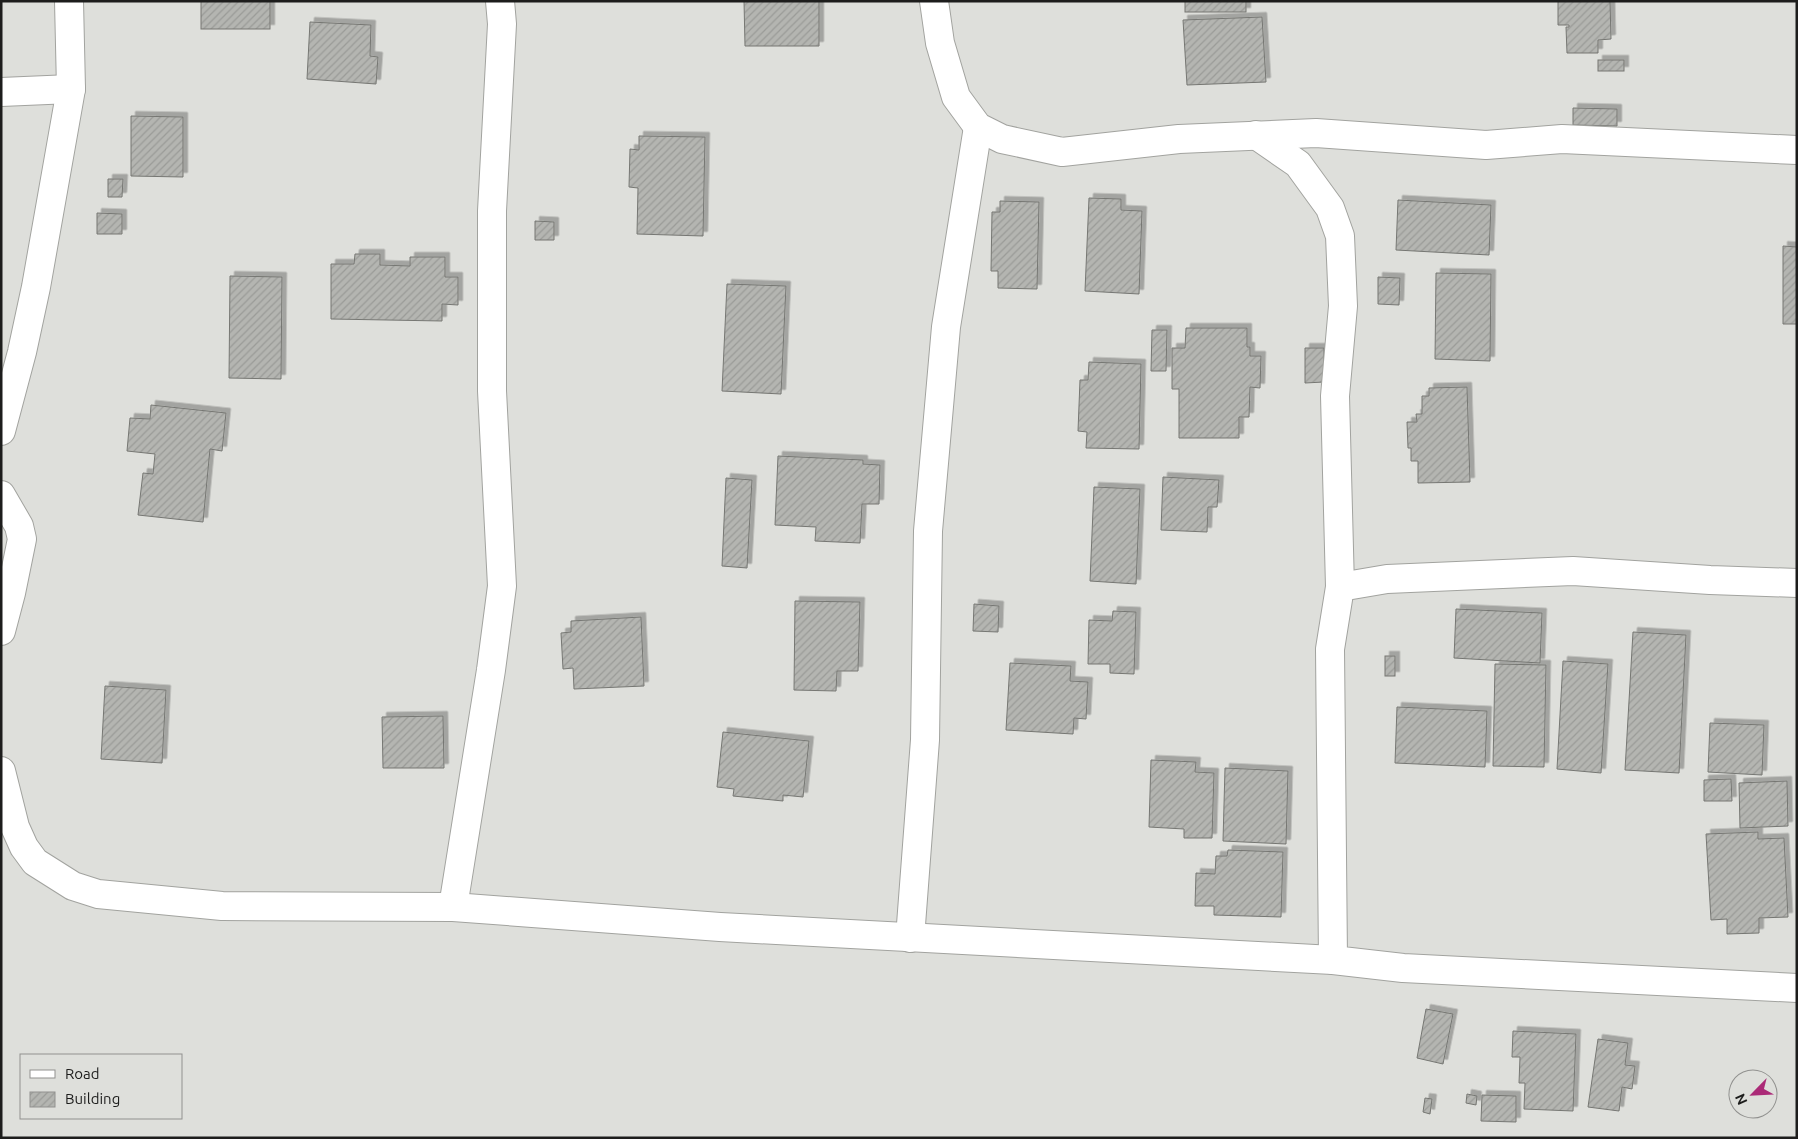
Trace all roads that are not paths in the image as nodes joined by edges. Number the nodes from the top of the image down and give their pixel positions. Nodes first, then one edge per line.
1 (69, 1) edge
2 (500, 1) edge
3 (934, 1) edge
4 (71, 89) junction
5 (1, 92) edge
6 (978, 127) junction
7 (1316, 133) junction
8 (1256, 135) junction
9 (1797, 150) edge
10 (1298, 164) junction
11 (1, 431) edge
12 (1, 495) edge
13 (1797, 583) edge
14 (1340, 587) junction
15 (1, 631) edge
16 (1, 770) edge
17 (453, 906) junction
18 (910, 938) junction
19 (1333, 960) junction
20 (1797, 988) edge

1 - 4 street
2 - 17 street
3 - 6 street
4 - 5 street
4 - 11 street
6 - 8 street
6 - 18 street
7 - 8 street
7 - 9 street
7 - 10 street
8 - 10 street
10 - 14 street
12 - 15 street
13 - 14 street
14 - 19 street
16 - 17 street
17 - 18 street
18 - 19 street
19 - 20 street

